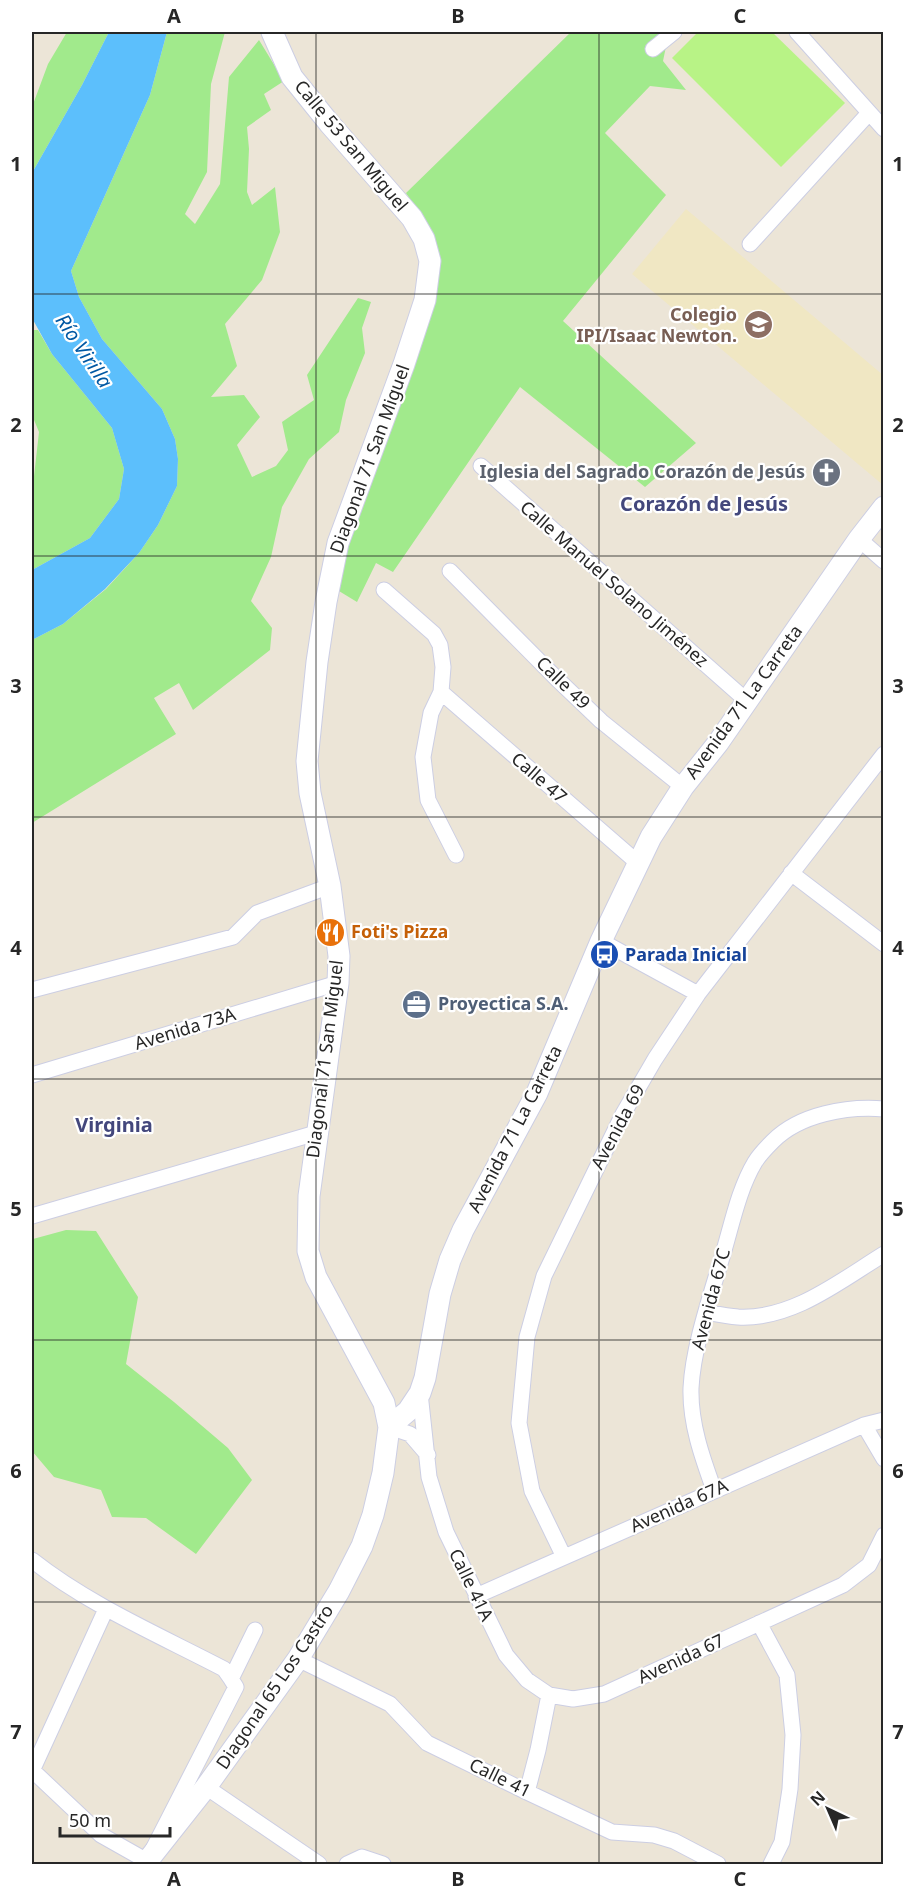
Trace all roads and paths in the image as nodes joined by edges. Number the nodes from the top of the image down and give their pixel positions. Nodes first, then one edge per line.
1 (272, 32) edge
2 (674, 32) edge
3 (796, 32) edge
4 (653, 49) dead end
5 (869, 112) junction
6 (884, 129) edge
7 (750, 244) dead end
8 (430, 261) joint
9 (481, 466) dead end
10 (884, 507) edge
11 (859, 539) junction
12 (884, 561) edge
13 (450, 571) dead end
14 (384, 590) dead end
15 (441, 692) junction
16 (747, 702) junction
17 (884, 754) edge
18 (683, 787) junction
19 (456, 855) dead end
20 (638, 863) junction
21 (791, 873) junction
22 (330, 886) junction
23 (601, 941) junction
24 (884, 944) edge
25 (338, 983) junction
26 (32, 990) edge
27 (698, 994) junction
28 (32, 1075) edge
29 (884, 1109) edge
30 (316, 1133) junction
31 (32, 1216) edge
32 (884, 1254) edge
33 (706, 1312) junction
34 (420, 1393) junction
35 (884, 1420) edge
36 (864, 1425) junction
37 (389, 1427) junction
38 (428, 1455) junction
39 (884, 1459) edge
40 (714, 1490) junction
41 (883, 1538) edge
42 (564, 1557) junction
43 (32, 1560) edge
44 (476, 1596) junction
45 (106, 1609) junction
46 (759, 1623) junction
47 (255, 1630) dead end
48 (298, 1659) junction
49 (231, 1678) junction
50 (549, 1695) junction
51 (32, 1770) edge
52 (206, 1787) junction
53 (527, 1792) junction
54 (146, 1863) edge
55 (319, 1864) edge
56 (347, 1864) edge
57 (383, 1864) edge
58 (718, 1864) edge
59 (771, 1864) edge

1 - 8 main road, Calle 53 San Miguel
2 - 4 street
3 - 5 street
5 - 6 street
5 - 7 street
8 - 22 main road, Diagonal 71 San Miguel
9 - 16 street, Calle Manuel Solano Jiménez
10 - 11 main road, Avenida 71 La Carreta
11 - 12 street
11 - 16 main road, Avenida 71 La Carreta
13 - 18 street, Calle 49
14 - 15 street
15 - 19 street
15 - 20 street, Calle 47
16 - 18 main road, Avenida 71 La Carreta
17 - 21 street, Avenida 69
18 - 20 main road, Avenida 71 La Carreta
20 - 23 main road, Avenida 71 La Carreta
21 - 24 street
21 - 27 street, Avenida 69
22 - 25 main road, Diagonal 71 San Miguel
22 - 26 street
23 - 27 street
23 - 34 main road, Avenida 71 La Carreta
25 - 28 street, Avenida 73A
25 - 30 main road, Diagonal 71 San Miguel
27 - 42 street, Avenida 69
29 - 33 street, Avenida 67C
30 - 31 street
30 - 37 main road, Diagonal 71 San Miguel
32 - 33 street
33 - 40 street, Avenida 67C
34 - 37 main road, Avenida 71 La Carreta
34 - 38 street, Calle 41A
35 - 36 street, Avenida 67A
36 - 39 street
36 - 40 street, Avenida 67A
37 - 38 street
37 - 48 main road, Diagonal 65 Los Castro
38 - 44 street, Calle 41A
40 - 42 street, Avenida 67A
41 - 46 street, Avenida 67
42 - 44 street, Avenida 67A
43 - 45 street
44 - 50 street, Calle 41A
45 - 49 street
45 - 51 street
46 - 50 street, Avenida 67
46 - 59 street
47 - 49 street
48 - 52 main road, Diagonal 65 Los Castro
48 - 53 street, Calle 41
49 - 54 street
50 - 53 street
51 - 54 street
52 - 54 main road, Diagonal 65 Los Castro
52 - 55 street
53 - 58 street, Calle 41
56 - 57 street

